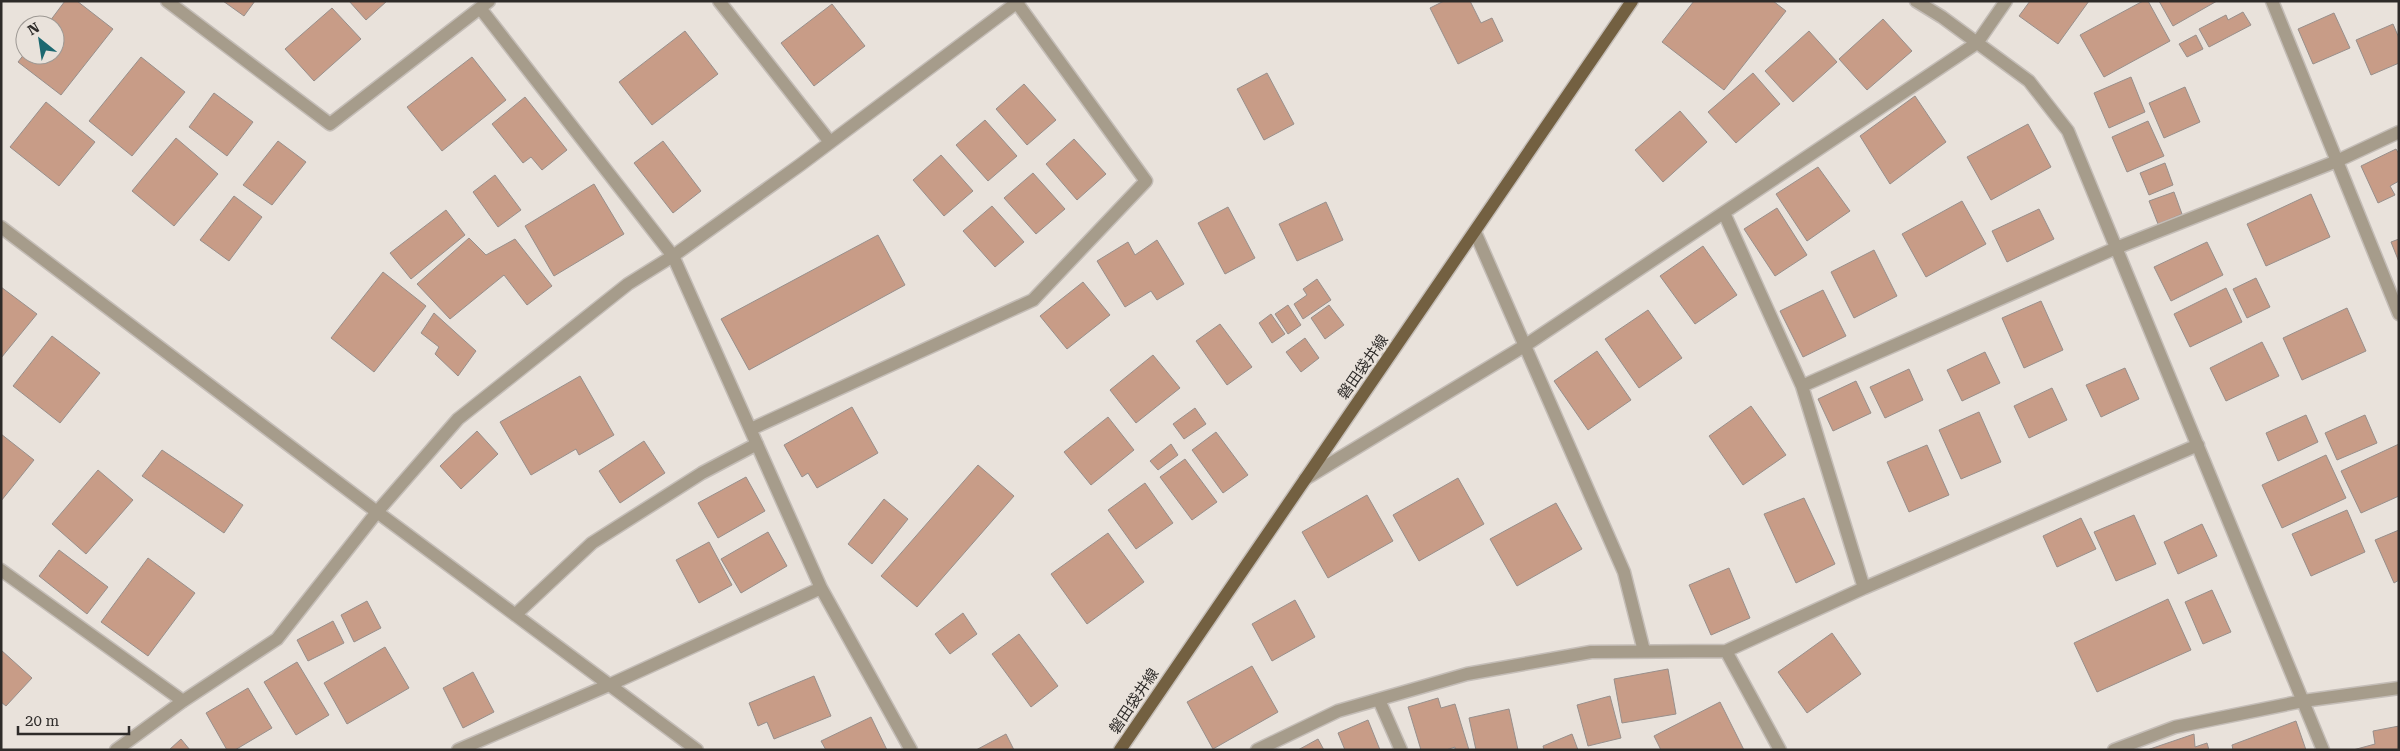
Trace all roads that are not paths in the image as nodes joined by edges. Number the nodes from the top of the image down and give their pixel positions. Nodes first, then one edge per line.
1 (167, 1) edge
2 (719, 1) edge
3 (1632, 1) edge
4 (1916, 1) edge
5 (2006, 1) edge
6 (2272, 1) edge
7 (1018, 2) edge
8 (484, 5) edge
9 (182, 6) edge
10 (1977, 43) junction
11 (2399, 132) edge
12 (830, 142) junction
13 (2337, 161) junction
14 (1724, 213) junction
15 (1, 228) edge
16 (1475, 232) junction
17 (2116, 248) junction
18 (673, 256) junction
19 (2399, 314) edge
20 (1526, 345) junction
21 (1802, 386) junction
22 (751, 429) junction
23 (757, 444) junction
24 (2198, 445) junction
25 (1305, 479) junction
26 (377, 512) junction
27 (1, 570) edge
28 (821, 588) junction
29 (1864, 588) junction
30 (515, 614) junction
31 (1644, 651) junction
32 (1726, 651) junction
33 (609, 685) junction
34 (2399, 688) edge
35 (1379, 700) junction
36 (183, 701) junction
37 (2303, 701) junction
38 (2131, 747) edge
39 (116, 750) edge
40 (458, 750) edge
41 (697, 750) edge
42 (911, 750) edge
43 (1120, 750) edge
44 (1257, 750) edge
45 (1400, 750) edge
46 (1780, 750) edge
47 (2114, 750) edge
48 (2323, 750) edge

1 - 9 street
2 - 12 street
3 - 16 main road, 磐田袋井線
4 - 10 street
5 - 10 street
6 - 13 street
7 - 12 street
7 - 22 street
8 - 9 street
8 - 18 street
10 - 14 street
10 - 17 street
11 - 13 street
12 - 18 street
13 - 17 street
13 - 19 street
14 - 20 street
14 - 21 street
15 - 26 street
16 - 20 street
16 - 25 main road, 磐田袋井線
17 - 21 street
17 - 24 street
18 - 22 street
18 - 26 street
20 - 25 street
20 - 31 street
21 - 29 street
22 - 23 street
23 - 28 street
23 - 30 street
24 - 29 street
24 - 37 street
25 - 43 main road, 磐田袋井線
26 - 30 street
26 - 36 street
27 - 36 street
28 - 33 street
28 - 42 street
29 - 32 street
30 - 33 street
31 - 32 street
31 - 35 street
32 - 46 street
33 - 40 street
33 - 41 street
34 - 37 street
35 - 44 street
35 - 45 street
36 - 39 street
37 - 38 street
37 - 48 street
38 - 47 street

